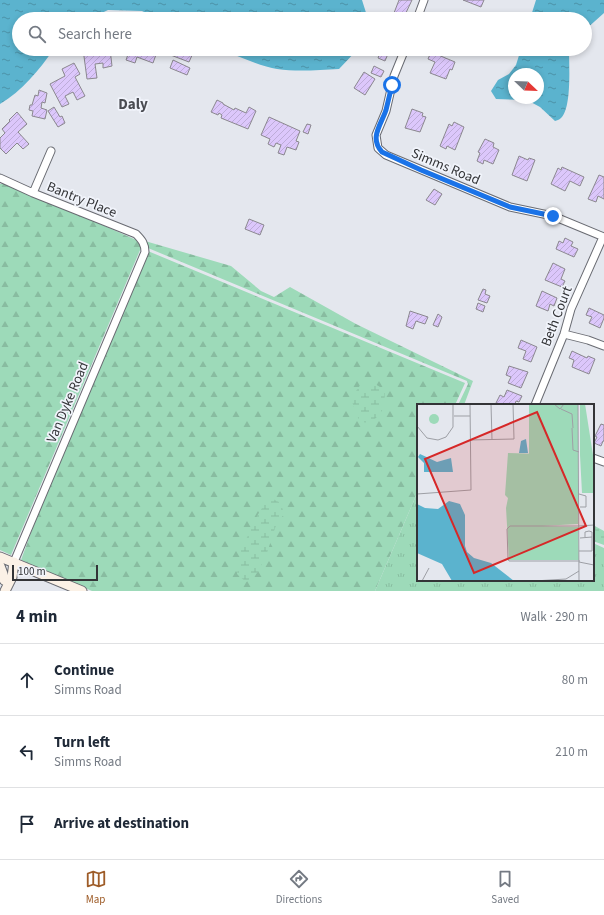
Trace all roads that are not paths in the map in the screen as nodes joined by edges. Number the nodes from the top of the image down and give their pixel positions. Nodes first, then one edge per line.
1 (424, 0) edge
2 (420, 12) edge
3 (402, 56) edge
4 (51, 151) dead end
5 (0, 178) edge
6 (33, 193) junction
7 (603, 237) edge
8 (145, 252) joint
9 (564, 334) junction
10 (604, 346) edge
11 (535, 404) edge
12 (594, 458) edge
13 (604, 462) edge
14 (0, 556) edge
15 (0, 565) edge
16 (12, 566) junction
17 (2, 584) edge
18 (5, 591) edge
19 (66, 591) edge
20 (82, 591) edge

1 - 2 street
3 - 7 street, Simms Road
4 - 6 street
5 - 6 street, Bantry Place
6 - 8 street, Bantry Place
7 - 9 street, Beth Court
8 - 16 street, Van Dyke Road
9 - 10 street
9 - 11 street, Beth Court
12 - 13 street
14 - 16 main road
15 - 16 main road
15 - 17 main road
16 - 17 main road, Van Dyke Road
16 - 18 main road, Van Dyke Road
16 - 19 main road
16 - 20 main road

